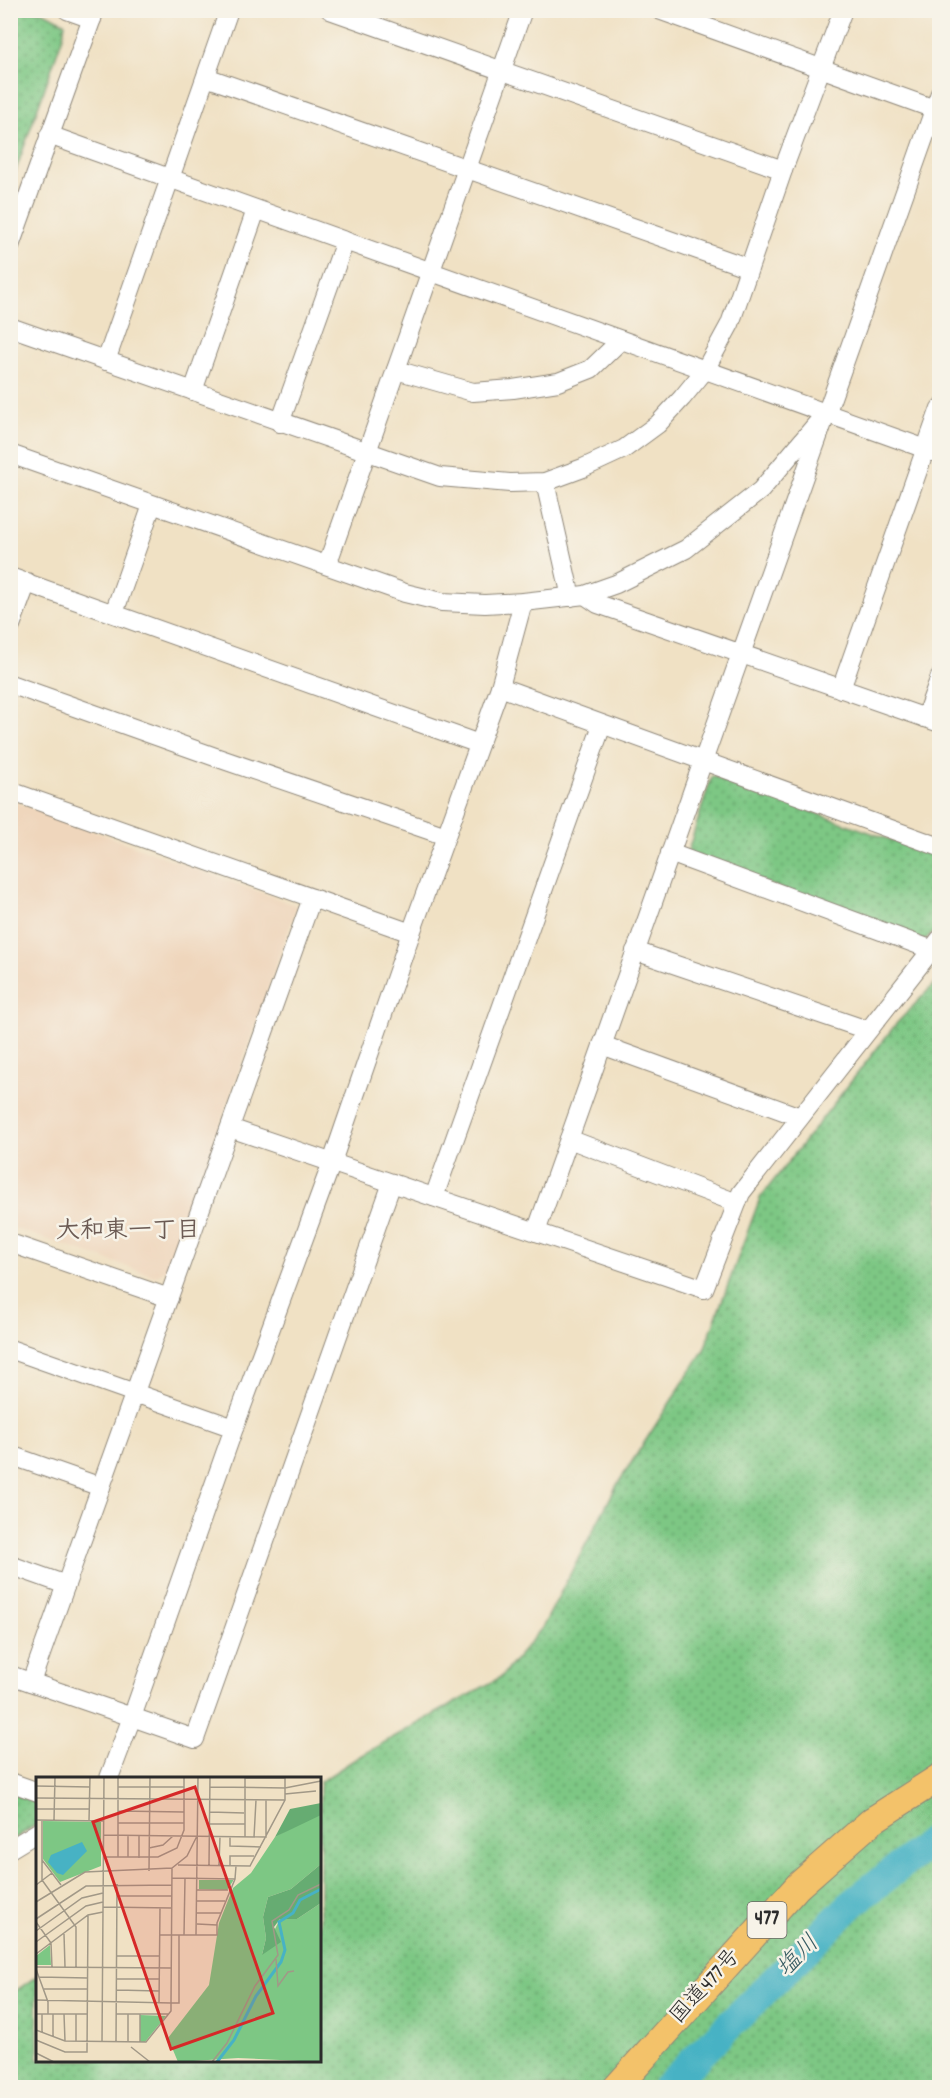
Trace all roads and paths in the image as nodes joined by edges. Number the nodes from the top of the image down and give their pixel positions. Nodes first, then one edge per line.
1 (67, 10) edge
2 (229, 10) edge
3 (330, 10) edge
4 (523, 10) edge
5 (659, 10) edge
6 (843, 10) edge
7 (93, 15) edge
8 (822, 69) junction
9 (502, 71) junction
10 (206, 77) junction
11 (938, 104) edge
12 (49, 135) junction
13 (467, 169) junction
14 (783, 170) junction
15 (170, 179) junction
16 (256, 210) junction
17 (345, 241) junction
18 (10, 246) edge
19 (749, 268) junction
20 (431, 272) junction
21 (10, 327) edge
22 (621, 340) junction
23 (106, 361) junction
24 (396, 370) junction
25 (705, 370) junction
26 (193, 392) junction
27 (939, 408) edge
28 (826, 413) junction
29 (280, 423) junction
30 (932, 451) edge
31 (367, 453) junction
32 (10, 454) edge
33 (545, 482) junction
34 (152, 505) junction
35 (327, 566) junction
36 (19, 579) edge
37 (578, 596) junction
38 (524, 602) junction
39 (114, 614) junction
40 (10, 628) edge
41 (740, 654) junction
42 (939, 677) edge
43 (10, 684) edge
44 (500, 687) junction
45 (840, 689) junction
46 (932, 721) edge
47 (602, 725) junction
48 (478, 744) junction
49 (703, 761) junction
50 (10, 791) edge
51 (446, 836) junction
52 (939, 847) edge
53 (670, 853) junction
54 (312, 898) junction
55 (411, 933) junction
56 (935, 944) edge
57 (635, 951) junction
58 (867, 1030) junction
59 (602, 1045) junction
60 (800, 1117) junction
61 (230, 1128) junction
62 (569, 1139) junction
63 (332, 1162) junction
64 (392, 1183) junction
65 (434, 1197) junction
66 (737, 1203) junction
67 (536, 1232) junction
68 (10, 1243) edge
69 (169, 1298) junction
70 (10, 1349) edge
71 (135, 1393) junction
72 (234, 1428) junction
73 (10, 1455) edge
74 (101, 1487) junction
75 (10, 1565) edge
76 (66, 1585) junction
77 (10, 1675) edge
78 (31, 1682) junction
79 (132, 1717) junction
80 (110, 1777) edge
81 (939, 1777) edge
82 (10, 1782) edge
83 (36, 1791) edge
84 (36, 1833) edge
85 (10, 1849) edge
86 (615, 2088) edge

1 - 7 street
2 - 10 street
3 - 9 street
4 - 9 street
5 - 8 street
6 - 8 street
7 - 12 street
8 - 11 street
8 - 14 street
9 - 13 street
9 - 14 street
10 - 13 street
10 - 15 street
11 - 28 street
12 - 15 street
12 - 18 street
13 - 19 street
13 - 20 street
14 - 19 street
15 - 16 street
15 - 23 street
16 - 17 street
16 - 26 street
17 - 20 street
17 - 29 street
19 - 25 street
20 - 22 street
20 - 24 street
21 - 23 street
22 - 24 street
22 - 25 street
23 - 26 street
24 - 31 street
25 - 28 street
25 - 33 street
26 - 29 street
27 - 30 street
28 - 30 street
28 - 37 street
28 - 41 street
29 - 31 street
30 - 45 street
31 - 33 street
31 - 35 street
32 - 34 street
33 - 37 street
34 - 35 street
34 - 39 street
35 - 38 street
36 - 39 street
36 - 40 street
37 - 38 street
37 - 41 street
38 - 44 street
39 - 48 street
41 - 45 street
41 - 49 street
42 - 46 street
43 - 51 street
44 - 47 street
44 - 48 street
45 - 46 street
47 - 49 street
47 - 65 street
48 - 51 street
49 - 52 street
49 - 53 street
50 - 54 street
51 - 55 street
53 - 56 street
53 - 57 street
54 - 55 street
54 - 61 street
55 - 63 street
56 - 58 street
57 - 58 street
57 - 59 street
58 - 60 street
59 - 60 street
59 - 62 street
60 - 66 street
61 - 63 street
61 - 69 street
62 - 66 street
62 - 67 street
63 - 64 street
63 - 72 street
64 - 65 street
64 - 79 street
65 - 67 street
66 - 67 street
68 - 69 street
69 - 71 street
70 - 71 street
71 - 72 street
71 - 74 street
72 - 79 street
73 - 74 street
74 - 76 street
75 - 76 street
76 - 78 street
77 - 78 street
78 - 79 street
79 - 80 street
81 - 86 highway, 国道477号 / 477
82 - 83 street
84 - 85 street

